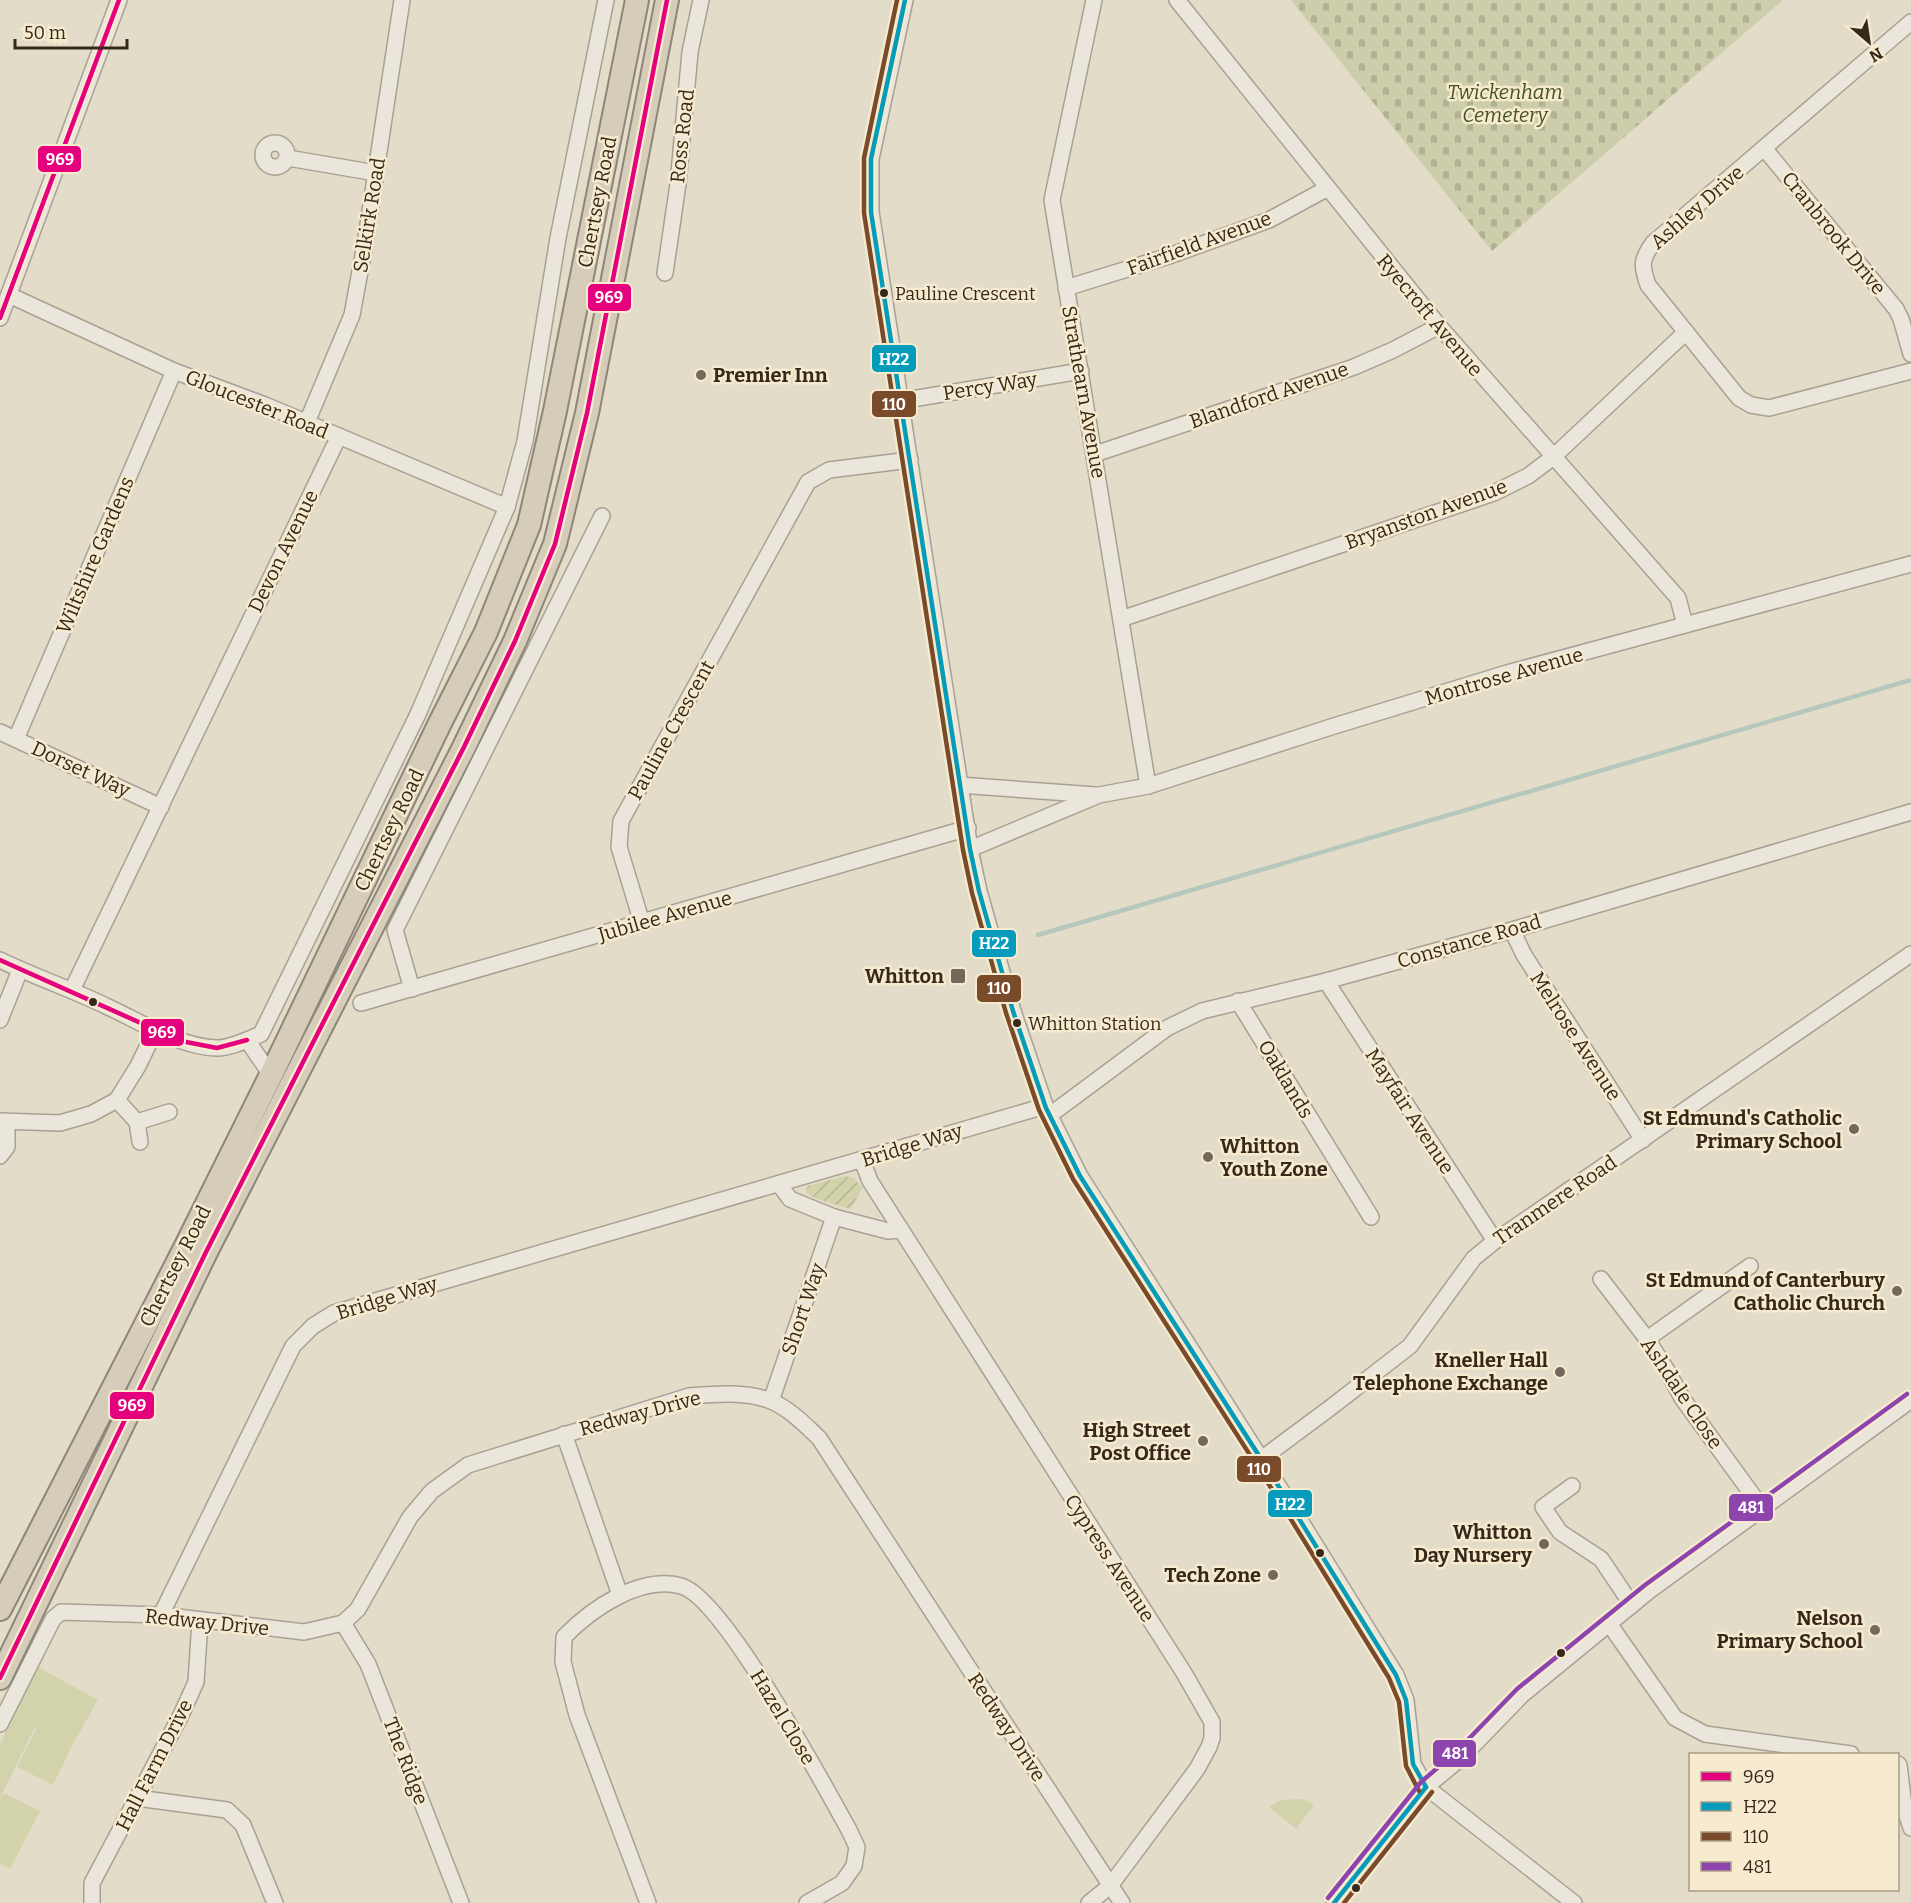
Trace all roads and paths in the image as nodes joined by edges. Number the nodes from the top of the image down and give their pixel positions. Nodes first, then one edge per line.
1 (119, 0) edge
2 (402, 0) edge
3 (606, 0) edge
4 (637, 0) edge
5 (667, 0) edge
6 (701, 0) edge
7 (905, 0) edge
8 (1094, 0) edge
9 (1176, 0) edge
10 (1911, 22) edge
11 (1764, 148) junction
12 (288, 158) dead end
13 (376, 173) junction
14 (1326, 189) junction
15 (665, 273) dead end
16 (1066, 288) junction
17 (9, 295) junction
18 (0, 318) edge
19 (1439, 326) junction
20 (1686, 332) junction
21 (1911, 354) edge
22 (174, 371) junction
23 (1081, 371) junction
24 (1911, 371) edge
25 (900, 400) junction
26 (307, 422) junction
27 (339, 436) junction
28 (1095, 454) junction
29 (1552, 458) junction
30 (910, 460) junction
31 (507, 507) junction
32 (602, 516) dead end
33 (1911, 564) edge
34 (1121, 619) junction
35 (1685, 626) junction
36 (418, 714) junction
37 (439, 725) junction
38 (0, 732) edge
39 (16, 739) junction
40 (959, 785) junction
41 (1148, 786) junction
42 (1099, 795) junction
43 (161, 807) junction
44 (1911, 812) edge
45 (968, 828) junction
46 (970, 849) junction
47 (642, 922) junction
48 (1512, 930) junction
49 (1911, 954) edge
50 (0, 960) edge
51 (21, 970) junction
52 (1326, 981) junction
53 (412, 989) junction
54 (72, 990) junction
55 (1238, 1001) junction
56 (362, 1003) dead end
57 (1, 1015) edge
58 (155, 1031) junction
59 (247, 1040) junction
60 (271, 1075) junction
61 (117, 1100) junction
62 (1047, 1111) junction
63 (169, 1112) dead end
64 (4, 1121) edge
65 (137, 1122) junction
66 (260, 1122) junction
67 (1643, 1140) junction
68 (140, 1142) dead end
69 (0, 1156) edge
70 (862, 1161) junction
71 (779, 1184) junction
72 (834, 1217) junction
73 (1371, 1217) dead end
74 (901, 1230) junction
75 (1495, 1240) junction
76 (196, 1250) junction
77 (1750, 1266) dead end
78 (1601, 1279) dead end
79 (1647, 1339) junction
80 (1911, 1400) edge
81 (771, 1401) junction
82 (564, 1434) junction
83 (1260, 1460) junction
84 (1572, 1486) dead end
85 (1762, 1508) junction
86 (620, 1595) junction
87 (1632, 1605) junction
88 (0, 1609) edge
89 (161, 1615) junction
90 (201, 1621) junction
91 (343, 1623) junction
92 (1610, 1624) junction
93 (0, 1678) edge
94 (0, 1724) edge
95 (1837, 1753) edge
96 (1899, 1771) edge
97 (1426, 1787) junction
98 (137, 1798) junction
99 (1911, 1828) edge
100 (1110, 1886) junction
101 (92, 1903) edge
102 (275, 1903) edge
103 (461, 1903) edge
104 (648, 1903) edge
105 (807, 1903) edge
106 (1089, 1903) edge
107 (1122, 1903) edge
108 (1334, 1903) edge
109 (1574, 1903) edge

1 - 17 street
2 - 13 street, Selkirk Road
3 - 31 street, Chertsey Road
4 - 37 highway, Chertsey Road
5 - 66 highway, Chertsey Road
6 - 15 street, Ross Road
7 - 25 street
8 - 16 street, Strathearn Avenue
9 - 14 street, Ryecroft Avenue
10 - 11 street, Ashley Drive
11 - 20 street, Ashley Drive
11 - 21 street, Cranbrook Drive
12 - 13 street
13 - 26 street, Selkirk Road
14 - 16 street, Fairfield Avenue
14 - 19 street, Ryecroft Avenue
16 - 23 street, Strathearn Avenue
17 - 18 street
17 - 22 street, Gloucester Road
19 - 28 street, Blandford Avenue
19 - 29 street, Ryecroft Avenue
20 - 24 street, Ashley Drive
20 - 29 street, Bryanston Avenue
22 - 26 street, Gloucester Road
22 - 39 street, Wiltshire Gardens
23 - 25 street, Percy Way
23 - 28 street, Strathearn Avenue
25 - 30 street
26 - 27 street, Gloucester Road
27 - 31 street, Gloucester Road
27 - 43 street, Devon Avenue
28 - 34 street, Strathearn Avenue
29 - 34 street, Bryanston Avenue
29 - 35 street, Ryecroft Avenue
30 - 40 street
30 - 47 street, Pauline Crescent
31 - 36 street, Chertsey Road
32 - 53 street
33 - 35 street, Montrose Avenue
34 - 41 street, Strathearn Avenue
35 - 41 street, Montrose Avenue
36 - 37 street
36 - 59 street, Chertsey Road
37 - 60 highway, Chertsey Road
38 - 39 street, Dorset Way
39 - 43 street, Dorset Way
40 - 42 street, Montrose Avenue
40 - 45 street
41 - 42 street, Montrose Avenue
42 - 46 street, Montrose Avenue
43 - 54 street, Devon Avenue
44 - 48 street, Constance Road
45 - 46 street
45 - 47 street, Jubilee Avenue
46 - 62 street
47 - 53 street, Jubilee Avenue
48 - 52 street, Constance Road
48 - 67 street, Melrose Avenue
49 - 67 street, Tranmere Road
50 - 51 street
51 - 54 street
51 - 57 street
52 - 55 street, Constance Road
52 - 75 street, Mayfair Avenue
53 - 56 street, Jubilee Avenue
54 - 58 street
55 - 62 street, Constance Road
55 - 73 street, Oaklands
58 - 59 street
58 - 61 street
59 - 60 street
60 - 66 highway, Chertsey Road
61 - 64 street
61 - 65 street
62 - 70 street, Bridge Way
62 - 83 street
63 - 65 street
64 - 69 street
65 - 68 street
66 - 76 highway, Chertsey Road
67 - 75 street, Tranmere Road
70 - 71 street, Bridge Way
70 - 74 street, Cypress Avenue
71 - 72 street
71 - 89 street, Bridge Way
72 - 74 street
72 - 81 street, Short Way
74 - 100 street, Cypress Avenue
75 - 83 street, Tranmere Road
76 - 88 highway, Chertsey Road
76 - 93 highway, Chertsey Road
77 - 79 street
78 - 79 street, Ashdale Close
79 - 85 street, Ashdale Close
80 - 85 street
81 - 82 street, Redway Drive
81 - 100 street, Redway Drive
82 - 86 street
82 - 91 street, Redway Drive
83 - 97 street
84 - 87 street
85 - 87 street
86 - 104 street, Hazel Close
86 - 105 street, Hazel Close
87 - 92 street
89 - 90 street, Redway Drive
89 - 94 street, Redway Drive
90 - 91 street, Redway Drive
90 - 98 street, Hall Farm Drive
91 - 103 street, The Ridge
92 - 95 street
92 - 97 street
96 - 99 street
97 - 108 street
97 - 109 street
98 - 101 street, Hall Farm Drive
98 - 102 street
100 - 106 street, Cypress Avenue
100 - 107 street, Redway Drive

